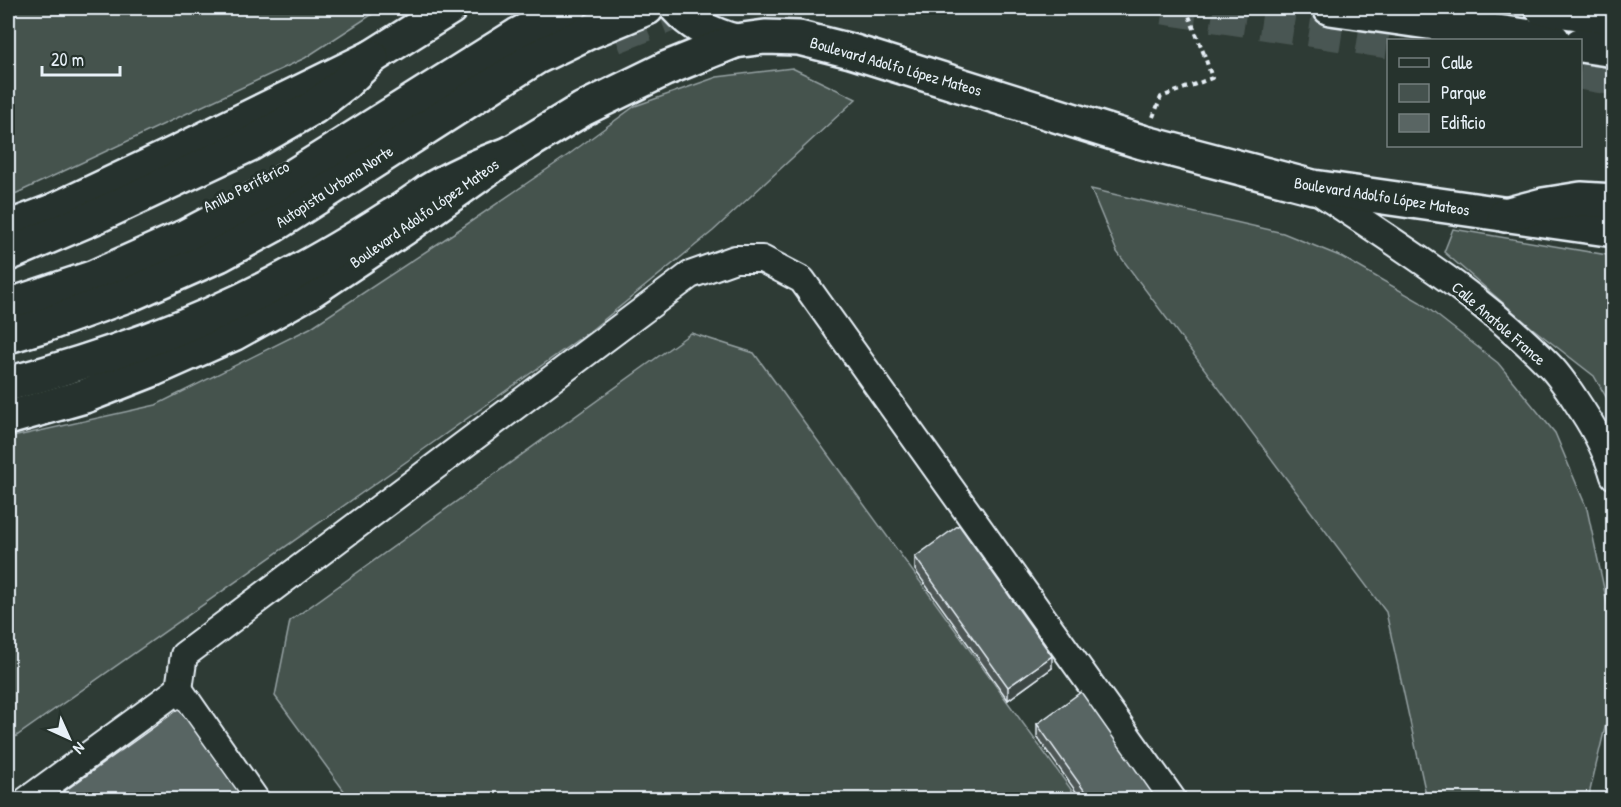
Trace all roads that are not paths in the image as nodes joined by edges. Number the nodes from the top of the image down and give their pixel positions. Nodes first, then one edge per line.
1 (450, 8) edge
2 (570, 8) edge
3 (647, 8) edge
4 (676, 8) edge
5 (1330, 8) edge
6 (1542, 8) edge
7 (1614, 18) edge
8 (1546, 39) edge
9 (735, 41) junction
10 (1582, 45) edge
11 (467, 48) dead end
12 (1614, 50) edge
13 (372, 57) junction
14 (428, 142) dead end
15 (509, 154) junction
16 (1313, 188) junction
17 (1614, 201) edge
18 (1505, 215) junction
19 (8, 228) edge
20 (1614, 230) edge
21 (8, 254) edge
22 (8, 291) edge
23 (8, 306) edge
24 (8, 336) edge
25 (8, 352) edge
26 (8, 384) edge
27 (8, 418) edge
28 (1614, 476) edge
29 (179, 690) junction
30 (27, 800) edge
31 (256, 800) edge
32 (1173, 800) edge

1 - 13 main road
2 - 23 main road, Autopista Urbana Norte
3 - 24 main road, Autopista Urbana Norte
4 - 9 main road
5 - 8 main road
6 - 7 main road
9 - 15 main road, Boulevard Adolfo López Mateos
9 - 16 main road, Boulevard Adolfo López Mateos
10 - 12 main road
11 - 22 main road, Anillo Periférico
13 - 19 main road
13 - 21 main road
14 - 25 main road
15 - 26 main road
15 - 27 main road, Boulevard Adolfo López Mateos
16 - 18 main road, Boulevard Adolfo López Mateos
16 - 28 street, Calle Anatole France
17 - 18 main road
18 - 20 main road, Boulevard Adolfo López Mateos
29 - 30 street
29 - 31 street
29 - 32 street

